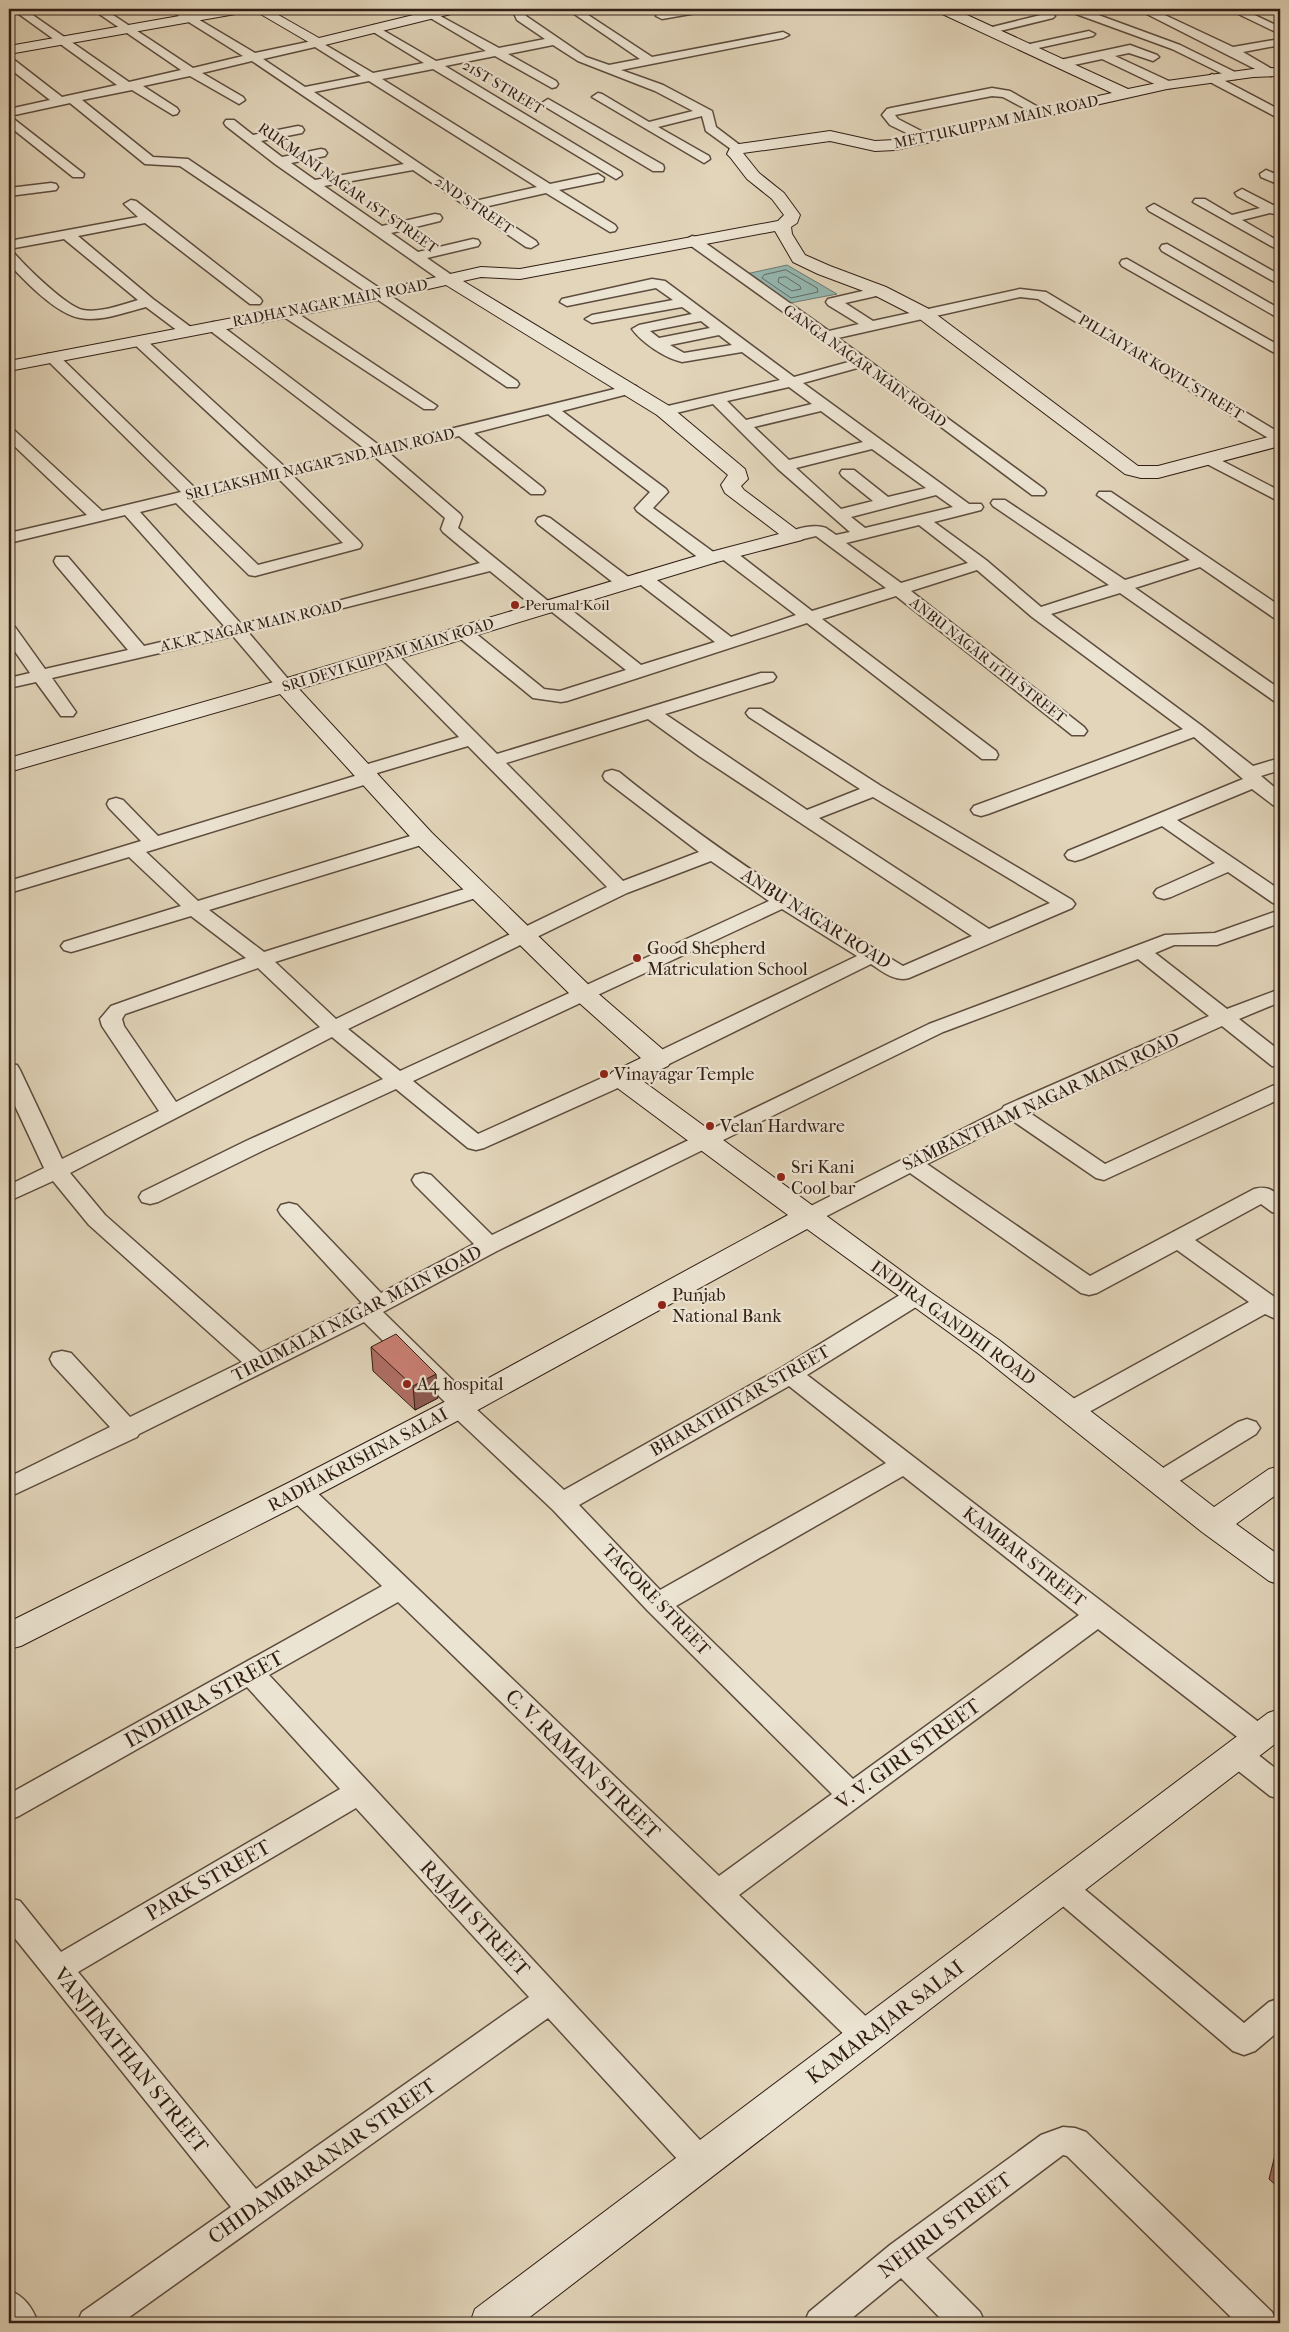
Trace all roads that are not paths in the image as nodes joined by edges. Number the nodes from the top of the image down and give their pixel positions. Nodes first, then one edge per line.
1 (18, 9) edge
2 (97, 9) edge
3 (174, 9) edge
4 (241, 9) edge
5 (258, 9) edge
6 (454, 9) edge
7 (518, 9) edge
8 (572, 9) edge
9 (943, 9) edge
10 (1072, 9) edge
11 (1143, 9) edge
12 (1234, 9) edge
13 (705, 10) edge
14 (431, 14) junction
15 (1050, 16) dead end
16 (187, 18) junction
17 (675, 22) dead end
18 (374, 28) junction
19 (125, 29) junction
20 (988, 31) junction
21 (1280, 31) edge
22 (783, 34) dead end
23 (1089, 34) dead end
24 (62, 40) junction
25 (553, 41) junction
26 (317, 42) junction
27 (1280, 42) edge
28 (1025, 48) junction
29 (9, 50) edge
30 (1232, 51) junction
31 (497, 52) junction
32 (1104, 55) junction
33 (253, 57) junction
34 (1153, 57) dead end
35 (651, 60) junction
36 (9, 62) edge
37 (1060, 64) junction
38 (434, 65) junction
39 (611, 68) junction
40 (192, 72) junction
41 (1234, 75) junction
42 (1275, 76) edge
43 (372, 77) junction
44 (1212, 78) junction
45 (552, 84) dead end
46 (1167, 85) junction
47 (131, 86) junction
48 (303, 91) junction
49 (1127, 94) junction
50 (598, 97) dead end
51 (66, 100) junction
52 (239, 100) dead end
53 (548, 103) dead end
54 (174, 111) dead end
55 (562, 111) junction
56 (704, 112) junction
57 (1041, 112) junction
58 (9, 113) edge
59 (1280, 115) edge
60 (525, 119) junction
61 (9, 120) edge
62 (230, 123) dead end
63 (505, 124) dead end
64 (647, 126) junction
65 (298, 130) dead end
66 (925, 138) junction
67 (251, 139) junction
68 (739, 149) junction
69 (321, 153) dead end
70 (704, 159) dead end
71 (280, 161) junction
72 (600, 165) junction
73 (416, 166) junction
74 (658, 168) dead end
75 (78, 174) dead end
76 (1266, 174) dead end
77 (616, 175) dead end
78 (598, 178) dead end
79 (534, 180) junction
80 (1280, 181) edge
81 (313, 184) junction
82 (52, 187) dead end
83 (548, 188) junction
84 (9, 192) edge
85 (1242, 193) dead end
86 (1200, 202) dead end
87 (131, 204) dead end
88 (473, 205) junction
89 (1154, 208) dead end
90 (1277, 210) edge
91 (435, 218) dead end
92 (1231, 219) junction
93 (148, 220) junction
94 (783, 225) junction
95 (610, 228) dead end
96 (380, 231) junction
97 (68, 235) junction
98 (692, 240) junction
99 (473, 243) dead end
100 (531, 244) dead end
101 (9, 245) edge
102 (1280, 247) edge
103 (1167, 248) dead end
104 (417, 256) junction
105 (10, 260) edge
106 (1127, 263) dead end
107 (1278, 277) edge
108 (448, 279) junction
109 (1231, 288) junction
110 (880, 291) junction
111 (379, 295) junction
112 (256, 301) dead end
113 (1190, 301) junction
114 (148, 302) junction
115 (568, 302) dead end
116 (686, 302) junction
117 (286, 312) junction
118 (619, 313) junction
119 (923, 313) junction
120 (1280, 315) edge
121 (705, 316) junction
122 (592, 319) dead end
123 (213, 326) junction
124 (871, 326) junction
125 (639, 329) junction
126 (723, 330) junction
127 (187, 331) junction
128 (826, 336) junction
129 (140, 341) junction
130 (656, 343) junction
131 (746, 347) junction
132 (1280, 352) edge
133 (52, 357) junction
134 (862, 362) junction
135 (9, 366) edge
136 (791, 382) junction
137 (512, 384) dead end
138 (631, 388) junction
139 (716, 399) junction
140 (429, 406) dead end
141 (824, 406) junction
142 (549, 408) junction
143 (664, 411) junction
144 (743, 425) junction
145 (462, 431) junction
146 (9, 433) edge
147 (1280, 440) edge
148 (875, 444) junction
149 (377, 451) junction
150 (1209, 459) junction
151 (784, 466) junction
152 (282, 473) junction
153 (848, 473) dead end
154 (940, 489) junction
155 (537, 491) dead end
156 (1105, 494) dead end
157 (185, 496) junction
158 (1280, 497) edge
159 (999, 503) junction
160 (887, 504) junction
161 (128, 509) junction
162 (966, 509) junction
163 (838, 515) junction
164 (98, 516) junction
165 (922, 520) junction
166 (544, 522) dead end
167 (861, 533) junction
168 (10, 536) edge
169 (795, 536) junction
170 (833, 541) junction
171 (718, 556) junction
172 (62, 561) dead end
173 (1204, 561) junction
174 (980, 564) junction
175 (492, 565) junction
176 (634, 580) junction
177 (1124, 587) junction
178 (898, 589) junction
179 (550, 606) junction
180 (1038, 613) junction
181 (1280, 614) edge
182 (809, 617) junction
183 (236, 630) junction
184 (9, 631) edge
185 (463, 632) junction
186 (728, 643) junction
187 (139, 652) junction
188 (388, 655) junction
189 (639, 672) junction
190 (40, 676) junction
191 (767, 677) dead end
192 (9, 683) edge
193 (285, 686) junction
194 (1280, 697) edge
195 (67, 712) dead end
196 (651, 713) junction
197 (755, 713) dead end
198 (1196, 730) junction
199 (1078, 731) dead end
200 (472, 739) junction
201 (398, 743) dead end
202 (989, 755) dead end
203 (412, 757) junction
204 (494, 762) junction
205 (9, 764) edge
206 (1280, 764) edge
207 (368, 774) junction
208 (612, 776) dead end
209 (1252, 777) junction
210 (874, 790) junction
211 (1280, 801) edge
212 (116, 804) dead end
213 (981, 810) dead end
214 (805, 817) junction
215 (1164, 819) junction
216 (424, 838) junction
217 (153, 842) junction
218 (132, 849) junction
219 (714, 853) junction
220 (1075, 855) dead end
221 (1230, 864) junction
222 (9, 887) edge
223 (620, 889) junction
224 (478, 891) junction
225 (1164, 893) dead end
226 (1280, 899) edge
227 (784, 901) junction
228 (193, 907) junction
229 (1280, 916) edge
230 (522, 935) junction
231 (987, 937) junction
232 (71, 946) dead end
233 (1140, 951) junction
234 (872, 956) junction
235 (261, 960) junction
236 (585, 995) junction
237 (1280, 995) edge
238 (1222, 1017) junction
239 (334, 1028) junction
240 (659, 1060) junction
241 (1280, 1061) edge
242 (9, 1070) edge
243 (621, 1078) junction
244 (399, 1081) junction
245 (1280, 1091) edge
246 (1012, 1111) junction
247 (172, 1113) junction
248 (707, 1141) junction
249 (910, 1163) junction
250 (56, 1170) junction
251 (423, 1180) dead end
252 (9, 1194) edge
253 (150, 1198) dead end
254 (1280, 1207) edge
255 (289, 1210) dead end
256 (808, 1216) junction
257 (1178, 1239) junction
258 (489, 1246) junction
259 (916, 1296) junction
260 (373, 1308) junction
261 (1273, 1308) edge
262 (62, 1359) dead end
263 (259, 1364) junction
264 (790, 1374) junction
265 (461, 1406) junction
266 (1071, 1411) junction
267 (1247, 1428) dead end
268 (128, 1431) junction
269 (904, 1464) junction
270 (1280, 1477) edge
271 (1159, 1482) junction
272 (9, 1488) edge
273 (299, 1492) junction
274 (562, 1503) junction
275 (1213, 1524) junction
276 (1280, 1573) edge
277 (399, 1589) junction
278 (657, 1604) junction
279 (1098, 1615) junction
280 (9, 1636) edge
281 (250, 1673) junction
282 (1259, 1738) edge
283 (1280, 1788) edge
284 (359, 1792) junction
285 (851, 1795) junction
286 (9, 1808) edge
287 (1062, 1887) junction
288 (719, 1894) junction
289 (9, 1910) edge
290 (57, 1968) junction
291 (550, 1999) junction
292 (1280, 2011) edge
293 (867, 2037) junction
294 (700, 2163) junction
295 (253, 2210) junction
296 (902, 2256) junction
297 (9, 2306) edge
298 (21, 2323) edge
299 (94, 2323) edge
300 (490, 2323) edge
301 (821, 2323) edge
302 (968, 2323) edge
303 (1260, 2323) edge

1 - 24 street
2 - 19 street
3 - 16 street, 2ND STREET
4 - 16 street
5 - 26 street
6 - 14 street
7 - 25 street
8 - 35 street
9 - 20 street
10 - 41 street
11 - 30 street
12 - 21 street
13 - 17 street
14 - 18 street
14 - 31 street
15 - 20 street
16 - 19 street
16 - 33 street, 2ND STREET
18 - 26 street
18 - 38 street, 21ST STREET
19 - 24 street
19 - 40 street
20 - 28 street
22 - 35 street
23 - 28 street
24 - 29 street
24 - 47 street
25 - 31 street
25 - 39 street
26 - 33 street
26 - 43 street
27 - 30 street
28 - 37 street
30 - 42 street
31 - 38 street
31 - 45 street
32 - 34 street
32 - 37 street
32 - 46 street
33 - 40 street
33 - 48 street, 2ND STREET
35 - 39 street
36 - 51 street
37 - 49 street
38 - 43 street
38 - 60 street, 21ST STREET
39 - 56 street
40 - 47 street
40 - 52 street
41 - 42 street, METTUKUPPAM MAIN ROAD
41 - 44 street, METTUKUPPAM MAIN ROAD
43 - 48 street
43 - 79 street
44 - 46 street, METTUKUPPAM MAIN ROAD
44 - 59 street
46 - 49 street, METTUKUPPAM MAIN ROAD
47 - 51 street
47 - 54 street
48 - 73 street, 2ND STREET
49 - 57 street, METTUKUPPAM MAIN ROAD
50 - 64 street
51 - 58 street
51 - 111 street
53 - 55 street
55 - 60 street
55 - 74 street
56 - 64 street
56 - 68 street
57 - 66 street, METTUKUPPAM MAIN ROAD
57 - 66 street
60 - 63 street
60 - 72 street, 21ST STREET
61 - 75 street
62 - 67 street, RUKMANI NAGAR 1ST STREET
64 - 70 street
65 - 67 street
66 - 68 street, METTUKUPPAM MAIN ROAD
67 - 71 street, RUKMANI NAGAR 1ST STREET
68 - 94 street
69 - 71 street
71 - 81 street, RUKMANI NAGAR 1ST STREET
72 - 77 street, 21ST STREET
72 - 79 street
73 - 81 street
73 - 88 street, 2ND STREET
76 - 80 street
78 - 83 street
79 - 83 street
81 - 96 street, RUKMANI NAGAR 1ST STREET
82 - 84 street
83 - 88 street
83 - 95 street
85 - 90 street
86 - 92 street
87 - 93 street
88 - 100 street, 2ND STREET
89 - 107 street
90 - 92 street
91 - 96 street
92 - 102 street
93 - 97 street
93 - 112 street
94 - 98 street
94 - 110 street
96 - 104 street, RUKMANI NAGAR 1ST STREET
97 - 101 street
97 - 114 street
98 - 108 street
98 - 128 street, GANGA NAGAR MAIN ROAD
99 - 104 street
103 - 109 street
104 - 108 street, RUKMANI NAGAR 1ST STREET
105 - 114 street
106 - 113 street
107 - 109 street
108 - 111 street, RADHA NAGAR MAIN ROAD
108 - 138 street
109 - 113 street
109 - 120 street
110 - 119 street
110 - 124 street
111 - 117 street, RADHA NAGAR MAIN ROAD
111 - 137 street
113 - 132 street
114 - 127 street
115 - 116 street
116 - 118 street
116 - 121 street
117 - 123 street, RADHA NAGAR MAIN ROAD
117 - 140 street
118 - 122 street
118 - 125 street
119 - 124 street
119 - 147 street, PILLAIYAR KOVIL STREET
119 - 150 street
121 - 125 street
121 - 126 street
123 - 127 street, RADHA NAGAR MAIN ROAD
123 - 149 street
124 - 128 street
125 - 130 street
126 - 130 street
126 - 131 street
127 - 129 street, RADHA NAGAR MAIN ROAD
128 - 134 street, GANGA NAGAR MAIN ROAD
129 - 133 street, RADHA NAGAR MAIN ROAD
129 - 152 street
130 - 131 street
131 - 136 street
133 - 135 street, RADHA NAGAR MAIN ROAD
133 - 157 street
134 - 136 street
134 - 159 street, GANGA NAGAR MAIN ROAD
136 - 139 street
136 - 141 street
138 - 142 street, SRI LAKSHMI NAGAR 2ND MAIN ROAD
138 - 143 street
139 - 143 street
139 - 144 street
141 - 144 street
141 - 148 street
142 - 145 street, SRI LAKSHMI NAGAR 2ND MAIN ROAD
142 - 171 street
143 - 169 street
144 - 151 street
145 - 149 street, SRI LAKSHMI NAGAR 2ND MAIN ROAD
145 - 155 street
146 - 164 street
147 - 150 street
148 - 151 street
148 - 154 street
149 - 152 street, SRI LAKSHMI NAGAR 2ND MAIN ROAD
149 - 175 street
150 - 158 street
151 - 163 street
152 - 157 street, SRI LAKSHMI NAGAR 2ND MAIN ROAD
152 - 157 street
153 - 160 street
154 - 160 street
154 - 162 street
156 - 173 street
157 - 161 street, SRI LAKSHMI NAGAR 2ND MAIN ROAD
159 - 162 street
159 - 177 street
160 - 163 street
161 - 164 street, SRI LAKSHMI NAGAR 2ND MAIN ROAD
161 - 183 street
162 - 165 street
163 - 167 street
164 - 168 street, SRI LAKSHMI NAGAR 2ND MAIN ROAD
165 - 167 street
165 - 174 street
166 - 176 street
167 - 170 street
169 - 170 street
169 - 171 street, SRI DEVI KUPPAM MAIN ROAD
170 - 178 street
171 - 176 street, SRI DEVI KUPPAM MAIN ROAD
171 - 182 street
172 - 187 street
173 - 177 street
173 - 181 street
174 - 178 street
174 - 180 street
175 - 179 street
175 - 183 street, A.K.R. NAGAR MAIN ROAD
176 - 179 street, SRI DEVI KUPPAM MAIN ROAD
176 - 186 street
177 - 180 street
177 - 194 street
178 - 182 street
178 - 199 street, ANBU NAGAR 11TH STREET
179 - 185 street, SRI DEVI KUPPAM MAIN ROAD
179 - 189 street
180 - 198 street
182 - 186 street
182 - 202 street
183 - 187 street, A.K.R. NAGAR MAIN ROAD
183 - 193 street
184 - 190 street
185 - 188 street, SRI DEVI KUPPAM MAIN ROAD
185 - 189 street
186 - 189 street
187 - 190 street, A.K.R. NAGAR MAIN ROAD
188 - 193 street, SRI DEVI KUPPAM MAIN ROAD
188 - 200 street
190 - 192 street, A.K.R. NAGAR MAIN ROAD
190 - 195 street
191 - 196 street
193 - 205 street, SRI DEVI KUPPAM MAIN ROAD
193 - 207 street
196 - 204 street
196 - 214 street
197 - 210 street
198 - 209 street
198 - 213 street
200 - 203 street
200 - 204 street
201 - 203 street
203 - 207 street
204 - 223 street
206 - 209 street
207 - 216 street
207 - 217 street
208 - 219 street, ANBU NAGAR ROAD
209 - 211 street
209 - 215 street
210 - 214 street
210 - 231 street, ANBU NAGAR ROAD
212 - 217 street
214 - 231 street
215 - 220 street
215 - 221 street
216 - 224 street
216 - 228 street
217 - 218 street
218 - 222 street
218 - 228 street
219 - 223 street
219 - 227 street, ANBU NAGAR ROAD
221 - 225 street
221 - 226 street
223 - 230 street
224 - 230 street
224 - 235 street
227 - 234 street, ANBU NAGAR ROAD
227 - 236 street
228 - 232 street
228 - 235 street
229 - 233 street, TIRUMALAI NAGAR MAIN ROAD
230 - 236 street
230 - 239 street
231 - 234 street, ANBU NAGAR ROAD
233 - 238 street
233 - 248 street, TIRUMALAI NAGAR MAIN ROAD
234 - 240 street
235 - 239 street
235 - 247 street
236 - 240 street
236 - 244 street
237 - 238 street, SAMBANTHAM NAGAR MAIN ROAD
238 - 241 street
238 - 246 street, SAMBANTHAM NAGAR MAIN ROAD
239 - 244 street
239 - 247 street
240 - 243 street
242 - 250 street
243 - 244 street
243 - 248 street, INDIRA GANDHI ROAD
244 - 253 street
245 - 246 street
246 - 249 street, SAMBANTHAM NAGAR MAIN ROAD
247 - 250 street
248 - 256 street, INDIRA GANDHI ROAD
248 - 258 street, TIRUMALAI NAGAR MAIN ROAD
249 - 256 street, SAMBANTHAM NAGAR MAIN ROAD
249 - 257 street
250 - 252 street
250 - 263 street
251 - 258 street
254 - 257 street
255 - 260 street, TAGORE STREET
256 - 259 street, INDIRA GANDHI ROAD
256 - 265 street, RADHAKRISHNA SALAI
257 - 261 street
258 - 260 street, TIRUMALAI NAGAR MAIN ROAD
259 - 264 street, BHARATHIYAR STREET
259 - 266 street, INDIRA GANDHI ROAD
260 - 263 street, TIRUMALAI NAGAR MAIN ROAD
260 - 265 street, TAGORE STREET
261 - 266 street
262 - 268 street
263 - 268 street, TIRUMALAI NAGAR MAIN ROAD
264 - 269 street, KAMBAR STREET
264 - 274 street, BHARATHIYAR STREET
265 - 273 street, RADHAKRISHNA SALAI
265 - 274 street, TAGORE STREET
266 - 271 street, INDIRA GANDHI ROAD
267 - 271 street
268 - 272 street, TIRUMALAI NAGAR MAIN ROAD
269 - 278 street
269 - 279 street, KAMBAR STREET
270 - 275 street
271 - 275 street, INDIRA GANDHI ROAD
273 - 277 street, C. V. RAMAN STREET
273 - 280 street, RADHAKRISHNA SALAI
274 - 278 street, TAGORE STREET
275 - 276 street, INDIRA GANDHI ROAD
277 - 281 street, INDHIRA STREET
277 - 288 street, C. V. RAMAN STREET
278 - 285 street, TAGORE STREET
279 - 282 street, KAMBAR STREET
279 - 285 street, V. V. GIRI STREET
281 - 284 street, RAJAJI STREET
281 - 286 street, INDHIRA STREET
282 - 283 street, KAMBAR STREET
282 - 287 street, KAMARAJAR SALAI
284 - 290 street, PARK STREET
284 - 291 street, RAJAJI STREET
285 - 288 street, V. V. GIRI STREET
287 - 292 street
287 - 293 street, KAMARAJAR SALAI
288 - 293 street, C. V. RAMAN STREET
289 - 290 street, VANJINATHAN STREET
290 - 295 street, VANJINATHAN STREET
291 - 294 street, RAJAJI STREET
291 - 295 street, CHIDAMBARANAR STREET
293 - 294 street, KAMARAJAR SALAI
294 - 300 street, KAMARAJAR SALAI
295 - 299 street, CHIDAMBARANAR STREET
296 - 301 street, NEHRU STREET
296 - 302 street
296 - 303 street, NEHRU STREET
297 - 298 street

